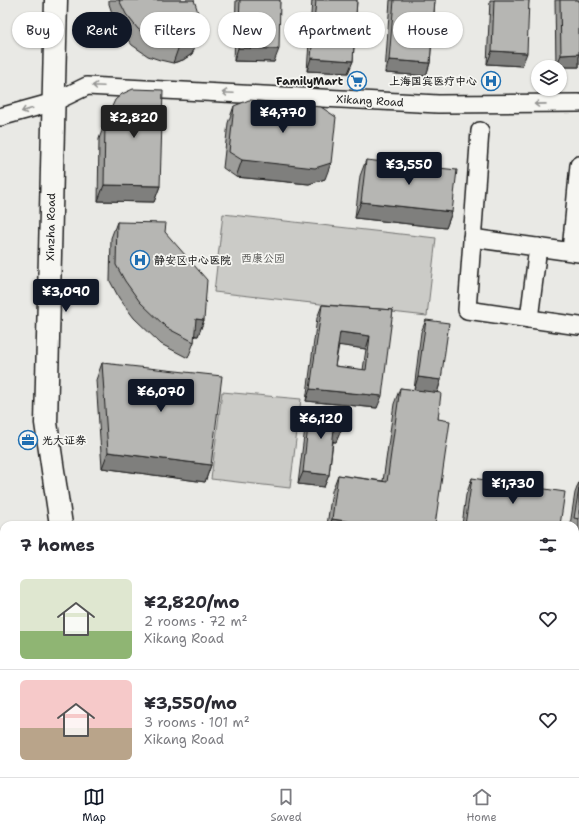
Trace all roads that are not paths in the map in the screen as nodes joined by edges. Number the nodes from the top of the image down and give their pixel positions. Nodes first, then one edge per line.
1 (56, 0) edge
2 (54, 102) junction
3 (579, 104) edge
4 (0, 117) edge
5 (480, 132) dead end
6 (579, 165) edge
7 (472, 238) junction
8 (538, 247) junction
9 (575, 252) edge
10 (529, 319) junction
11 (579, 324) edge
12 (60, 521) edge

1 - 2 main road, Xinzha Road
3 -> 2 street, Xikang Road
2 -> 4 street, Xikang Road
2 - 12 main road, Xinzha Road
5 - 7 street
6 - 9 street
7 - 8 street
7 - 10 street
8 - 9 street
8 - 10 street
10 - 11 street

